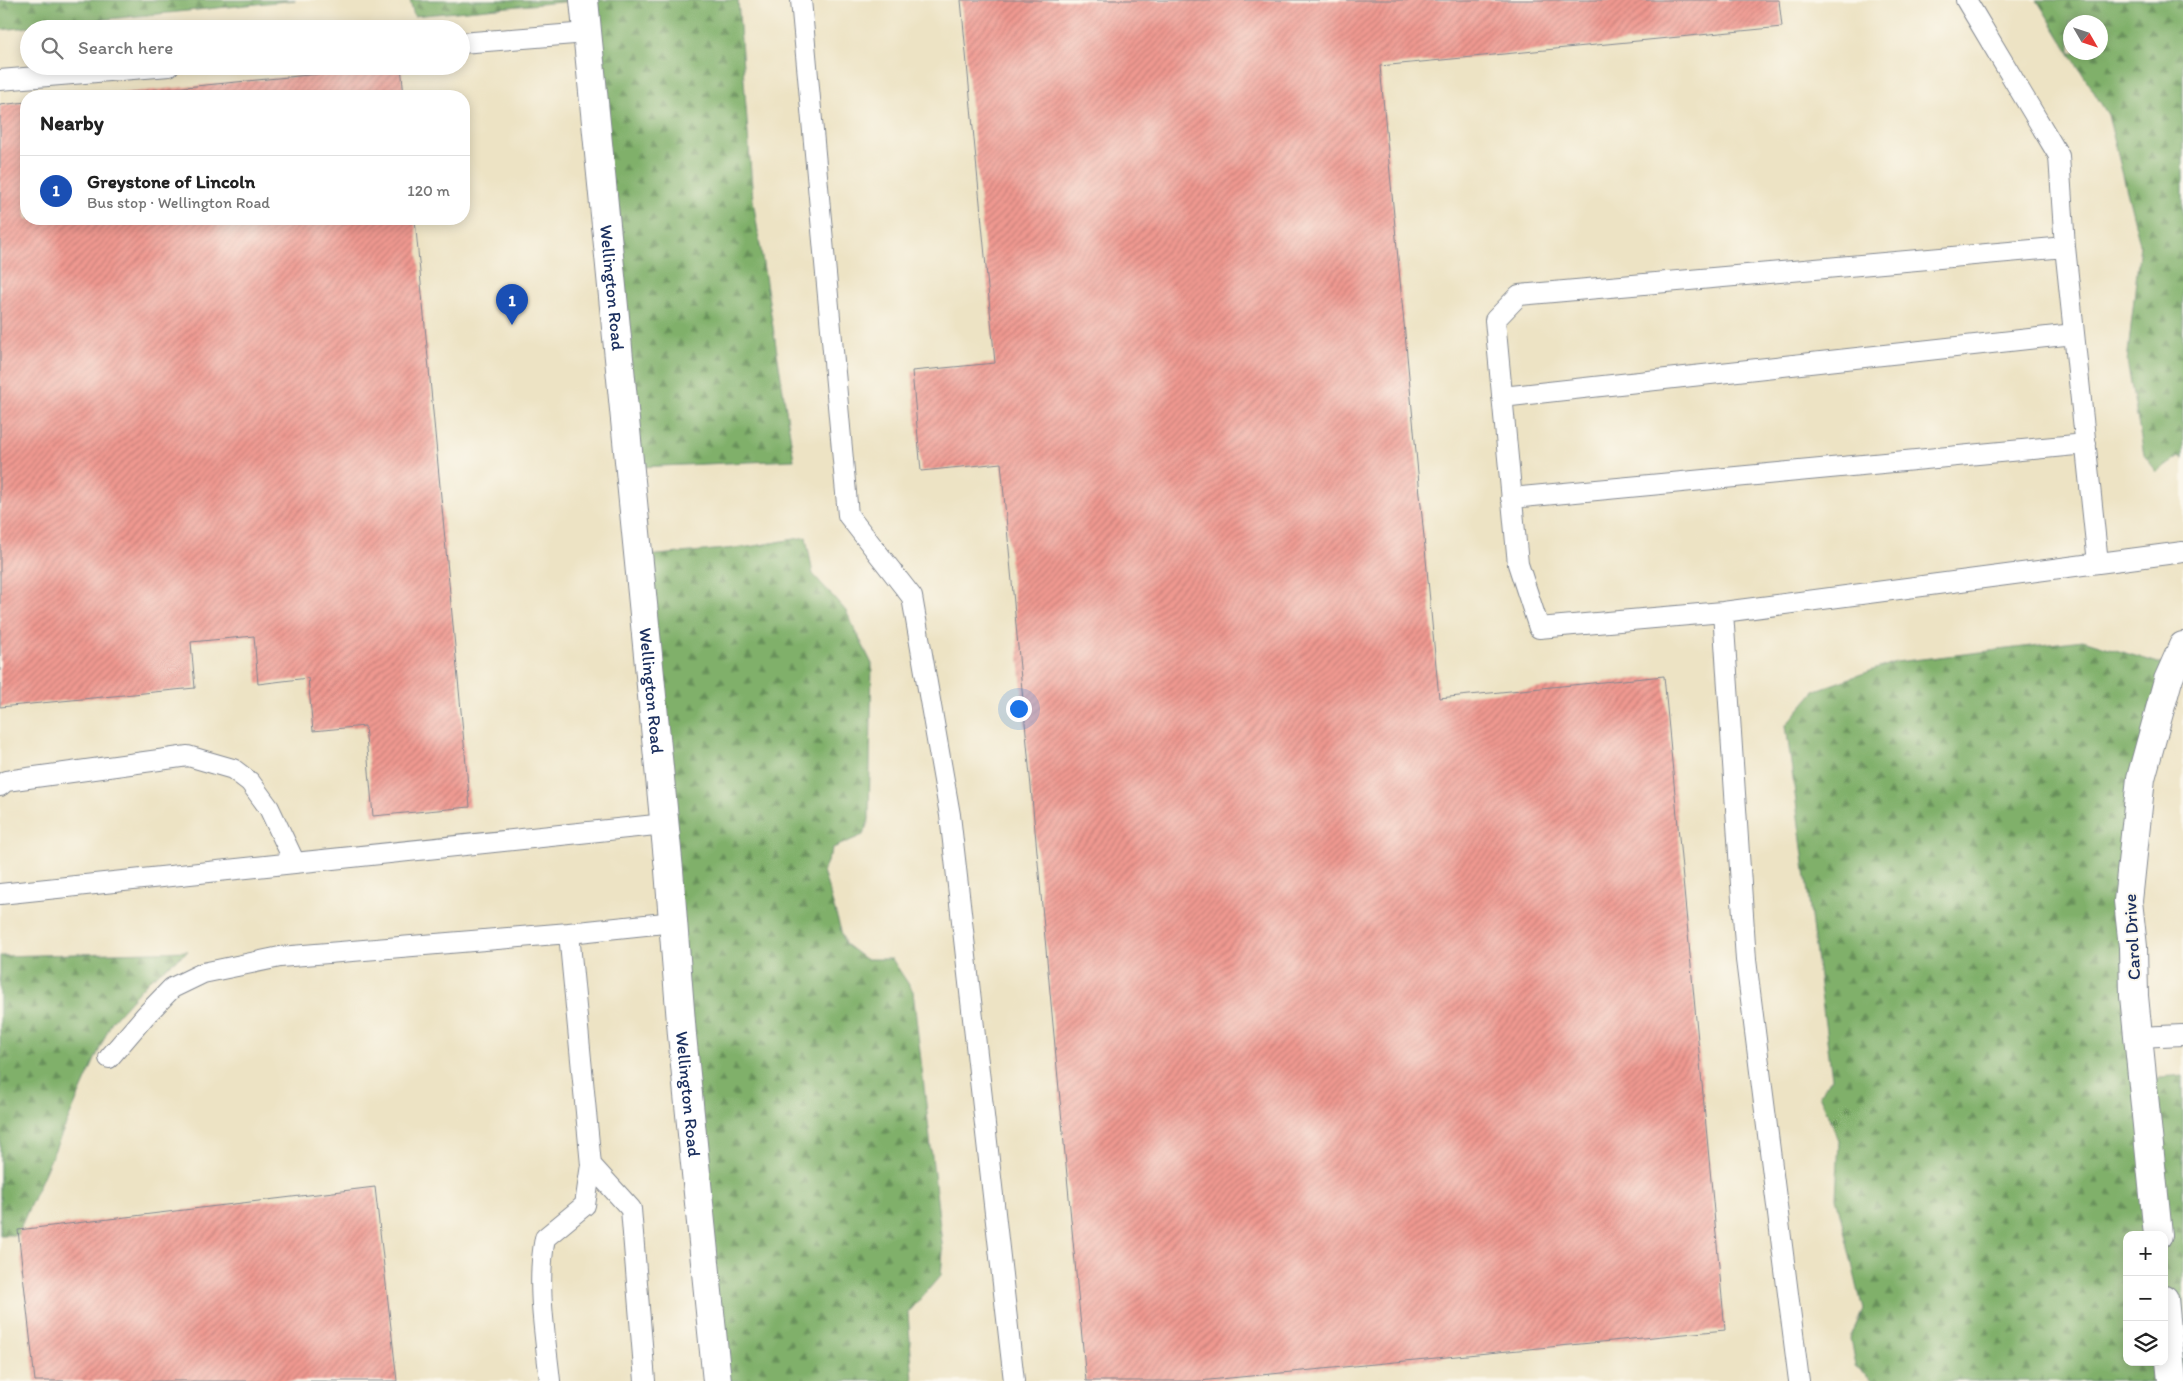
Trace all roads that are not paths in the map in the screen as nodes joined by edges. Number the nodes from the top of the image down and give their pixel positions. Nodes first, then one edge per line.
1 (584, 0) edge
2 (801, 0) edge
3 (1966, 0) edge
4 (587, 33) junction
5 (470, 42) edge
6 (60, 75) edge
7 (0, 80) edge
8 (2065, 247) junction
9 (2074, 334) junction
10 (1502, 397) junction
11 (2086, 444) junction
12 (1511, 498) junction
13 (2183, 552) edge
14 (2098, 563) junction
15 (1723, 612) junction
16 (2183, 646) edge
17 (0, 786) edge
18 (665, 824) junction
19 (295, 863) junction
20 (0, 894) edge
21 (674, 922) junction
22 (569, 933) junction
23 (2183, 1035) edge
24 (2138, 1037) junction
25 (109, 1058) dead end
26 (591, 1165) junction
27 (2158, 1231) edge
28 (2166, 1321) edge
29 (550, 1381) edge
30 (645, 1381) edge
31 (717, 1381) edge
32 (1014, 1381) edge
33 (1799, 1381) edge
34 (2172, 1381) edge

1 - 4 street, Wellington Road
2 - 32 lane
3 - 8 lane
4 - 5 lane
4 - 18 street, Wellington Road
6 - 7 lane
8 - 9 lane
8 - 10 lane
9 - 10 lane
9 - 11 lane
10 - 12 lane
11 - 12 lane
11 - 14 lane
12 - 15 lane
13 - 14 lane
14 - 15 lane
15 - 33 lane
16 - 24 street, Carol Drive
17 - 19 lane
18 - 19 lane
18 - 21 street, Wellington Road
19 - 20 lane
21 - 22 lane
21 - 31 street, Wellington Road
22 - 25 lane
22 - 26 lane
23 - 24 lane
24 - 27 street, Carol Drive
26 - 29 lane
26 - 30 lane
28 - 34 street

